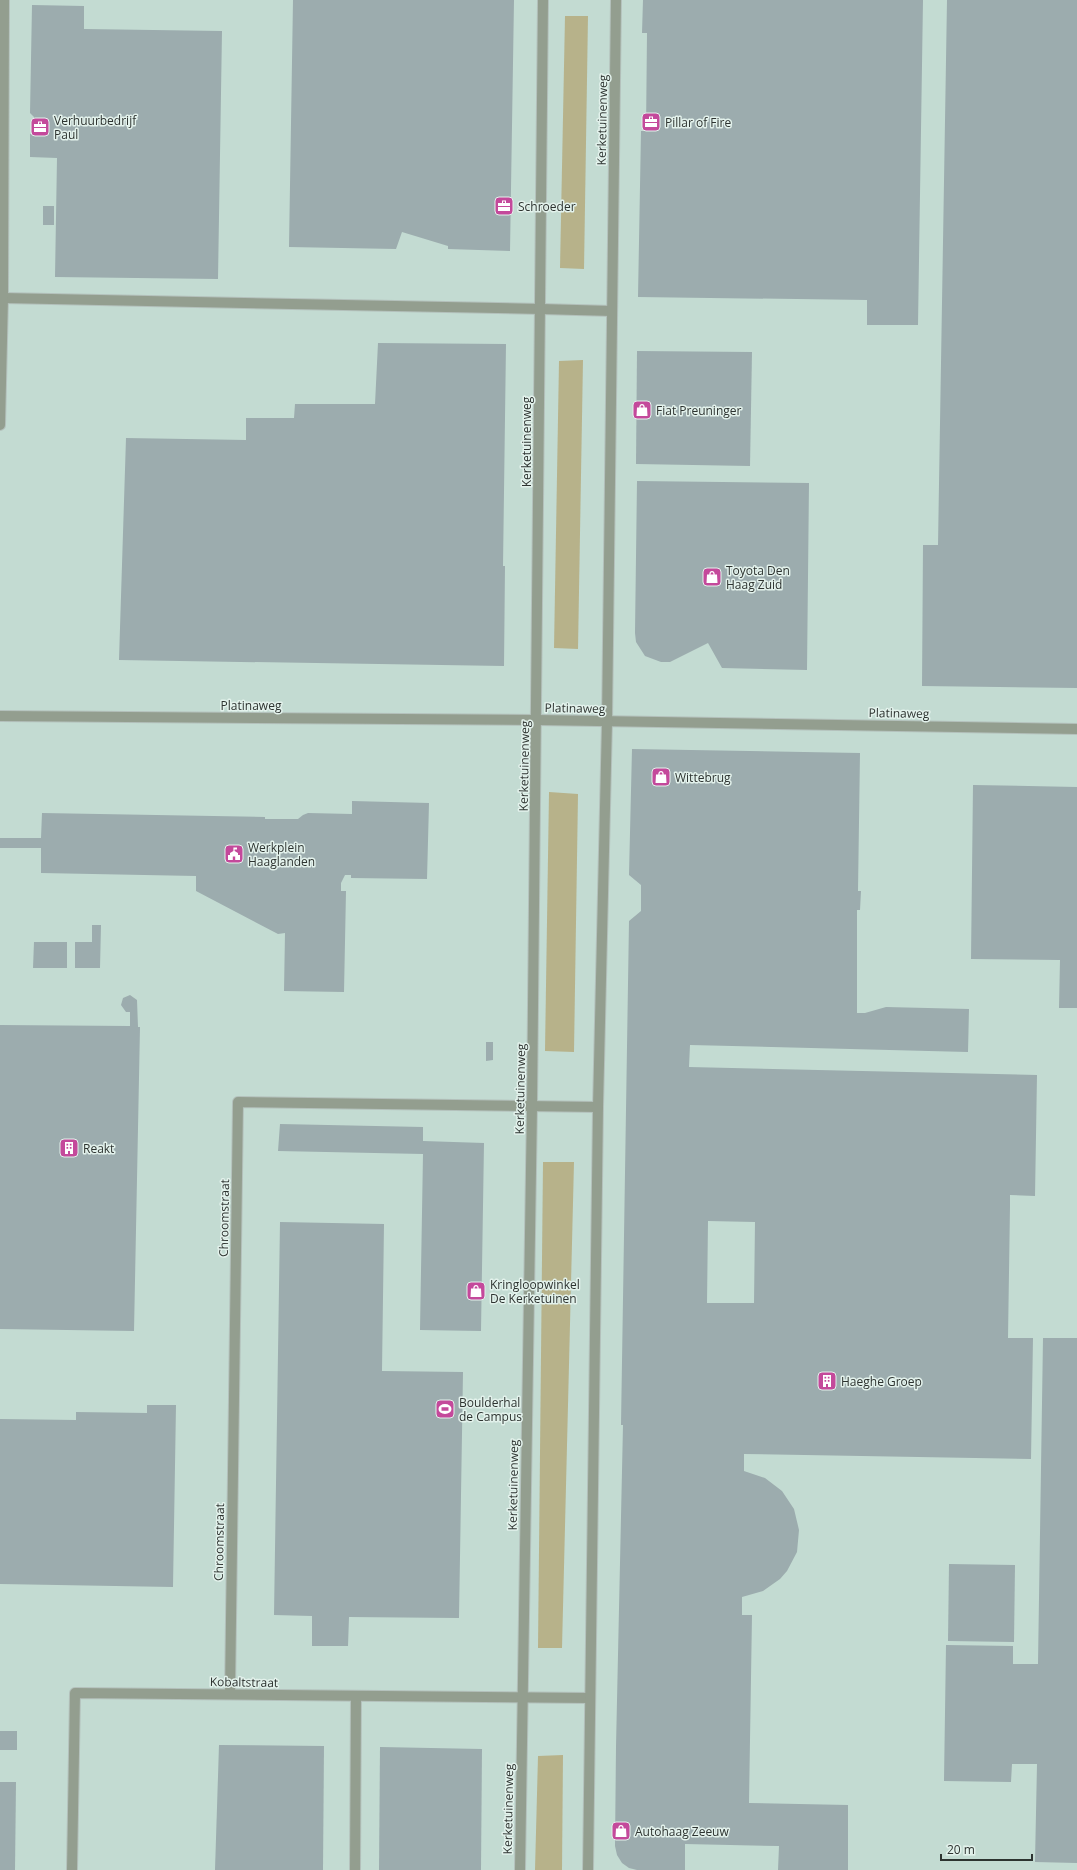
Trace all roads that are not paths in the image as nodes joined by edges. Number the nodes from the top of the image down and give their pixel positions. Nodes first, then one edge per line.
1 (4, 0) edge
2 (543, 0) edge
3 (616, 0) edge
4 (1, 66) edge
5 (2, 205) edge
6 (3, 298) junction
7 (541, 309) junction
8 (612, 311) junction
9 (0, 425) edge
10 (0, 716) edge
11 (537, 720) junction
12 (607, 722) junction
13 (1077, 729) edge
14 (532, 1106) junction
15 (598, 1107) junction
16 (230, 1694) junction
17 (356, 1696) junction
18 (522, 1698) junction
19 (590, 1698) junction
20 (72, 1870) edge
21 (355, 1870) edge
22 (520, 1870) edge
23 (588, 1870) edge

1 - 4 street
2 - 7 street, Kerketuinenweg
3 - 8 street, Kerketuinenweg
4 - 5 street
5 - 6 street
6 - 7 street
6 - 9 street
7 - 8 street
7 - 11 street, Kerketuinenweg
8 - 12 street, Kerketuinenweg
10 - 11 street, Platinaweg
11 - 12 street, Platinaweg
11 - 14 street, Kerketuinenweg
12 - 13 street, Platinaweg
12 - 15 street, Kerketuinenweg
14 - 15 street, Chroomstraat
14 - 16 street, Chroomstraat
14 - 18 street, Kerketuinenweg
15 - 19 street, Kerketuinenweg
16 - 17 street, Kobaltstraat
16 - 20 street, Kobaltstraat
17 - 18 street, Kobaltstraat
17 - 21 street
18 - 19 street, Kobaltstraat
18 - 22 street, Kerketuinenweg
19 - 23 street, Kerketuinenweg

